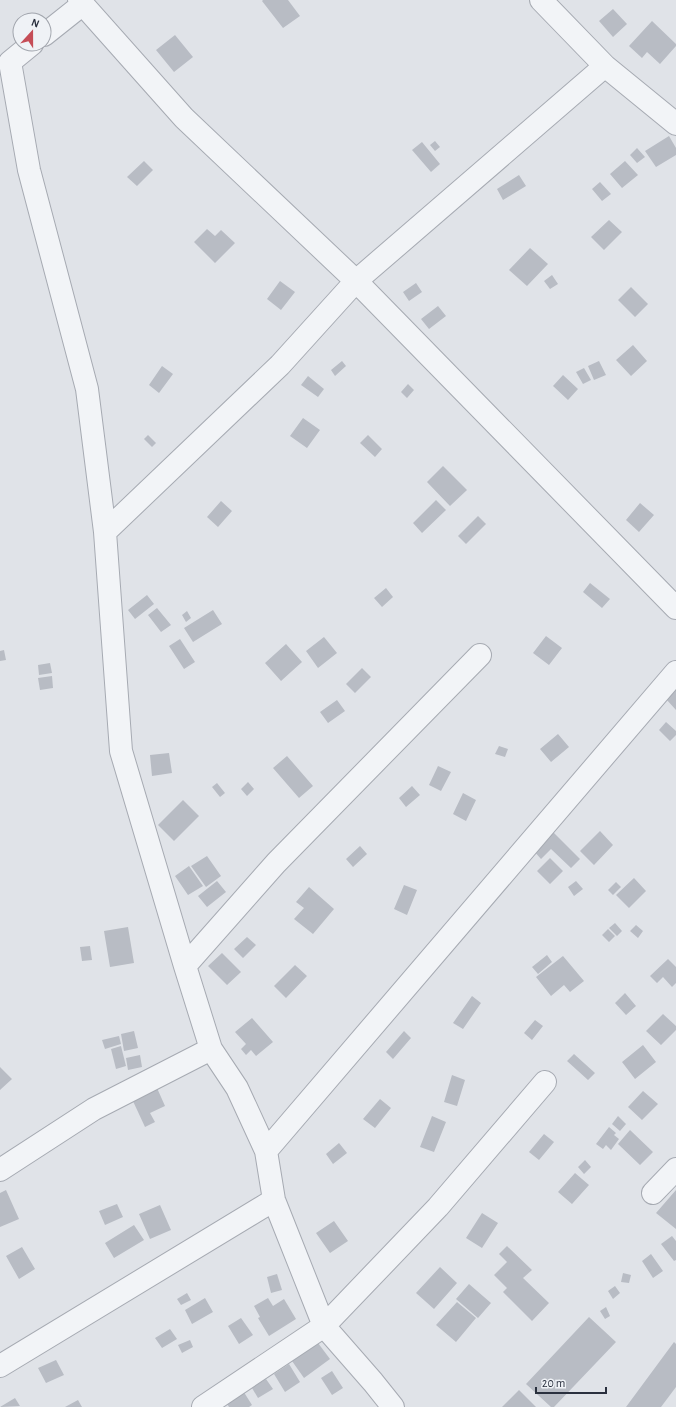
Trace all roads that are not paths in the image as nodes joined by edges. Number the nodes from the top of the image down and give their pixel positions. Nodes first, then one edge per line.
1 (541, 0) edge
2 (81, 2) edge
3 (52, 28) edge
4 (21, 52) edge
5 (5, 64) edge
6 (605, 66) junction
7 (676, 124) edge
8 (356, 282) junction
9 (105, 532) junction
10 (676, 608) edge
11 (480, 655) dead end
12 (676, 672) edge
13 (185, 966) junction
14 (211, 1049) junction
15 (545, 1082) dead end
16 (266, 1151) junction
17 (676, 1169) edge
18 (0, 1170) edge
19 (653, 1193) dead end
20 (274, 1200) junction
21 (324, 1326) junction
22 (0, 1366) edge
23 (203, 1407) edge
24 (393, 1407) edge

1 - 6 street
2 - 3 street
2 - 8 street
4 - 5 street
5 - 9 street
6 - 7 street
6 - 8 street
8 - 9 street
8 - 10 street
9 - 13 street
11 - 13 street
12 - 16 street
13 - 14 street
14 - 16 street
14 - 18 street
15 - 21 street
16 - 20 street
17 - 19 street
20 - 21 street
20 - 22 street
21 - 23 street
21 - 24 street

